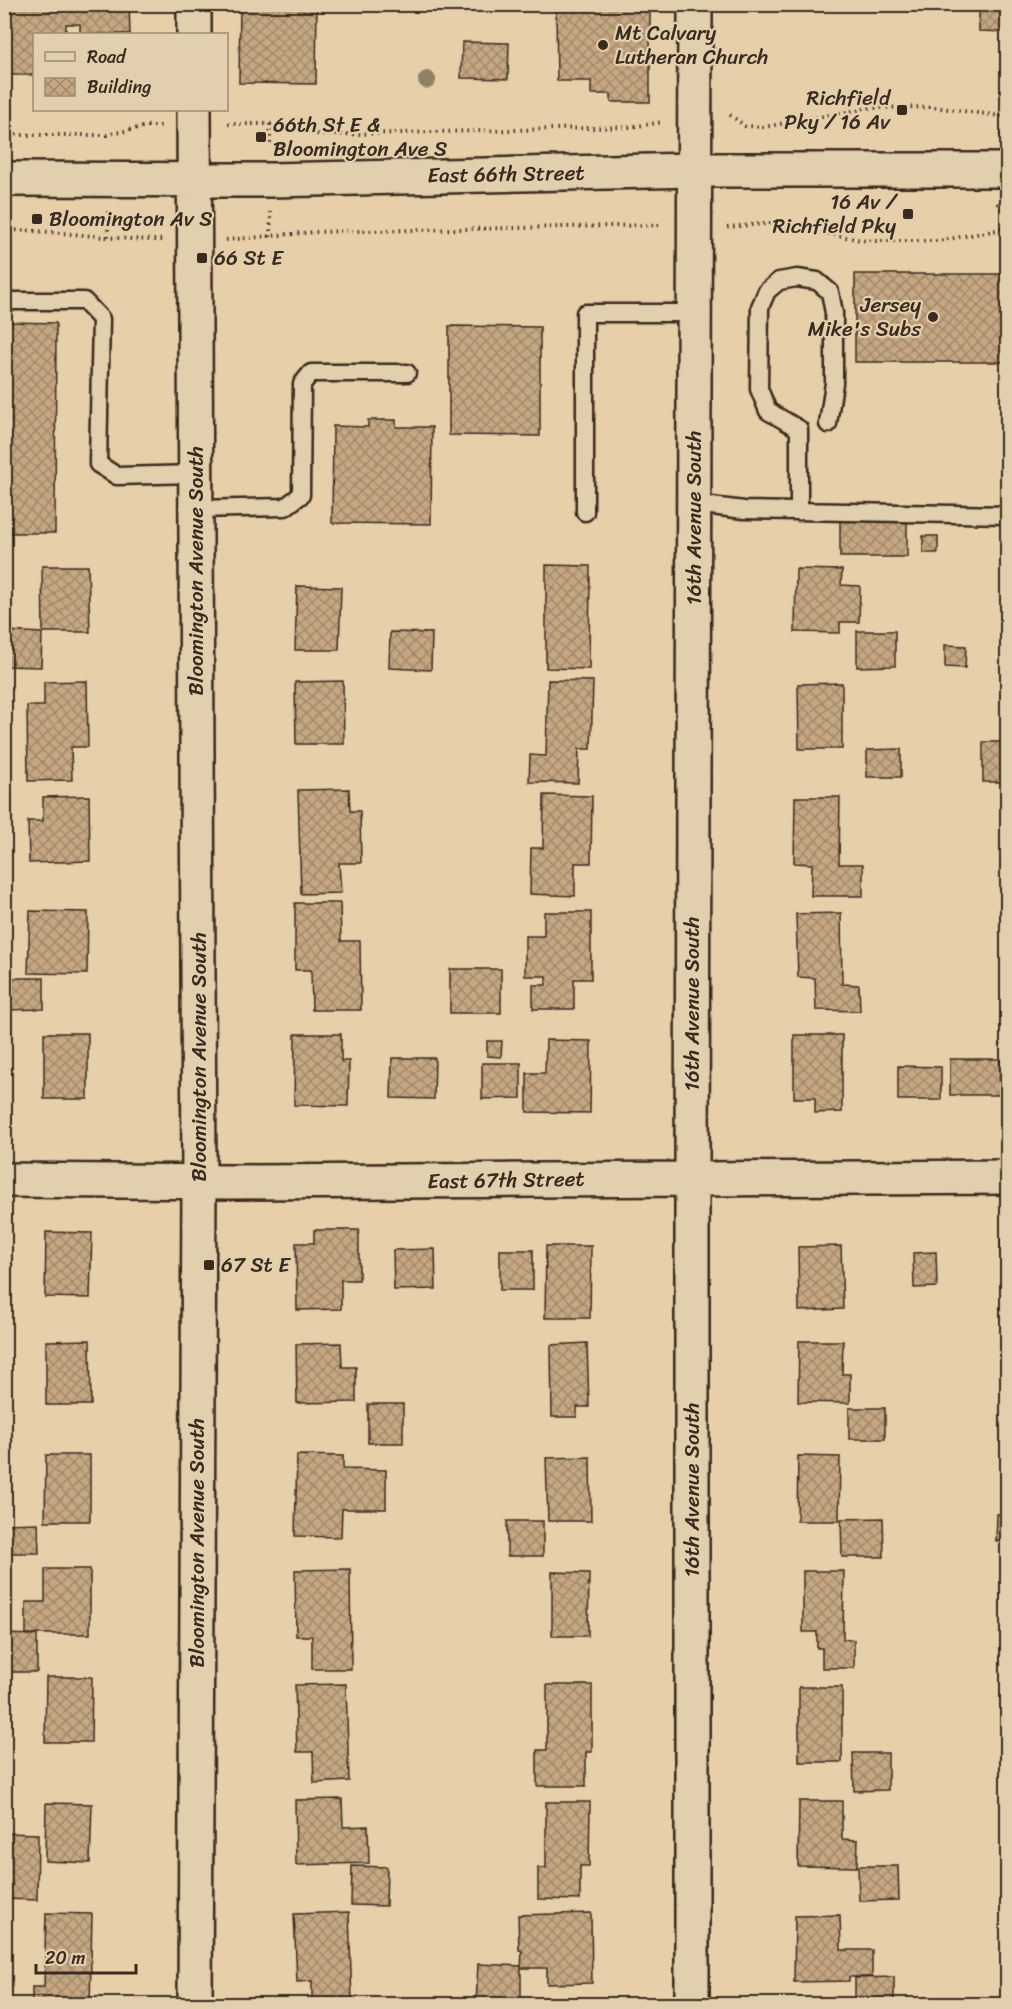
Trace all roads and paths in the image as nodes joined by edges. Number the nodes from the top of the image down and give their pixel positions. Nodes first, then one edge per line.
1 (194, 4) edge
2 (694, 4) edge
3 (194, 33) edge
4 (194, 111) edge
5 (1008, 117) edge
6 (693, 118) junction
7 (235, 124) dead end
8 (270, 124) junction
9 (147, 126) dead end
10 (4, 135) edge
11 (107, 135) junction
12 (107, 142) dead end
13 (270, 150) dead end
14 (693, 170) junction
15 (1008, 171) edge
16 (4, 179) edge
17 (194, 180) junction
18 (108, 213) dead end
19 (270, 213) dead end
20 (694, 225) junction
21 (1008, 228) edge
22 (4, 230) edge
23 (108, 237) junction
24 (270, 237) junction
25 (148, 240) dead end
26 (229, 240) dead end
27 (4, 301) edge
28 (694, 313) junction
29 (407, 373) dead end
30 (828, 424) dead end
31 (195, 474) junction
32 (695, 504) junction
33 (196, 509) junction
34 (585, 512) dead end
35 (799, 512) junction
36 (1008, 515) edge
37 (1008, 1177) edge
38 (692, 1178) junction
39 (4, 1180) edge
40 (200, 1182) junction
41 (195, 2004) edge
42 (692, 2004) edge

1 - 3 street
2 - 6 street, 16th Avenue South
4 - 17 street, Bloomington Avenue South
5 - 6 path
6 - 8 path
6 - 14 street, 16th Avenue South
7 - 8 path
8 - 13 path
9 - 11 path
10 - 11 path
11 - 12 path
14 - 15 street, East 66th Street
14 - 17 street, East 66th Street
14 - 20 street, 16th Avenue South
16 - 17 street, East 66th Street
17 - 31 street, Bloomington Avenue South
18 - 23 path
19 - 24 path
20 - 21 path
20 - 24 path
20 - 28 street, 16th Avenue South
22 - 23 path
23 - 25 path
24 - 26 path
27 - 31 lane
28 - 32 street, 16th Avenue South
28 - 34 lane
29 - 33 lane
30 - 35 lane
31 - 33 street, Bloomington Avenue South
32 - 35 lane
32 - 38 street, 16th Avenue South
33 - 40 street, Bloomington Avenue South
35 - 36 lane
37 - 38 street, East 67th Street
38 - 40 street, East 67th Street
38 - 42 street, 16th Avenue South
39 - 40 street, East 67th Street
40 - 41 street, Bloomington Avenue South

